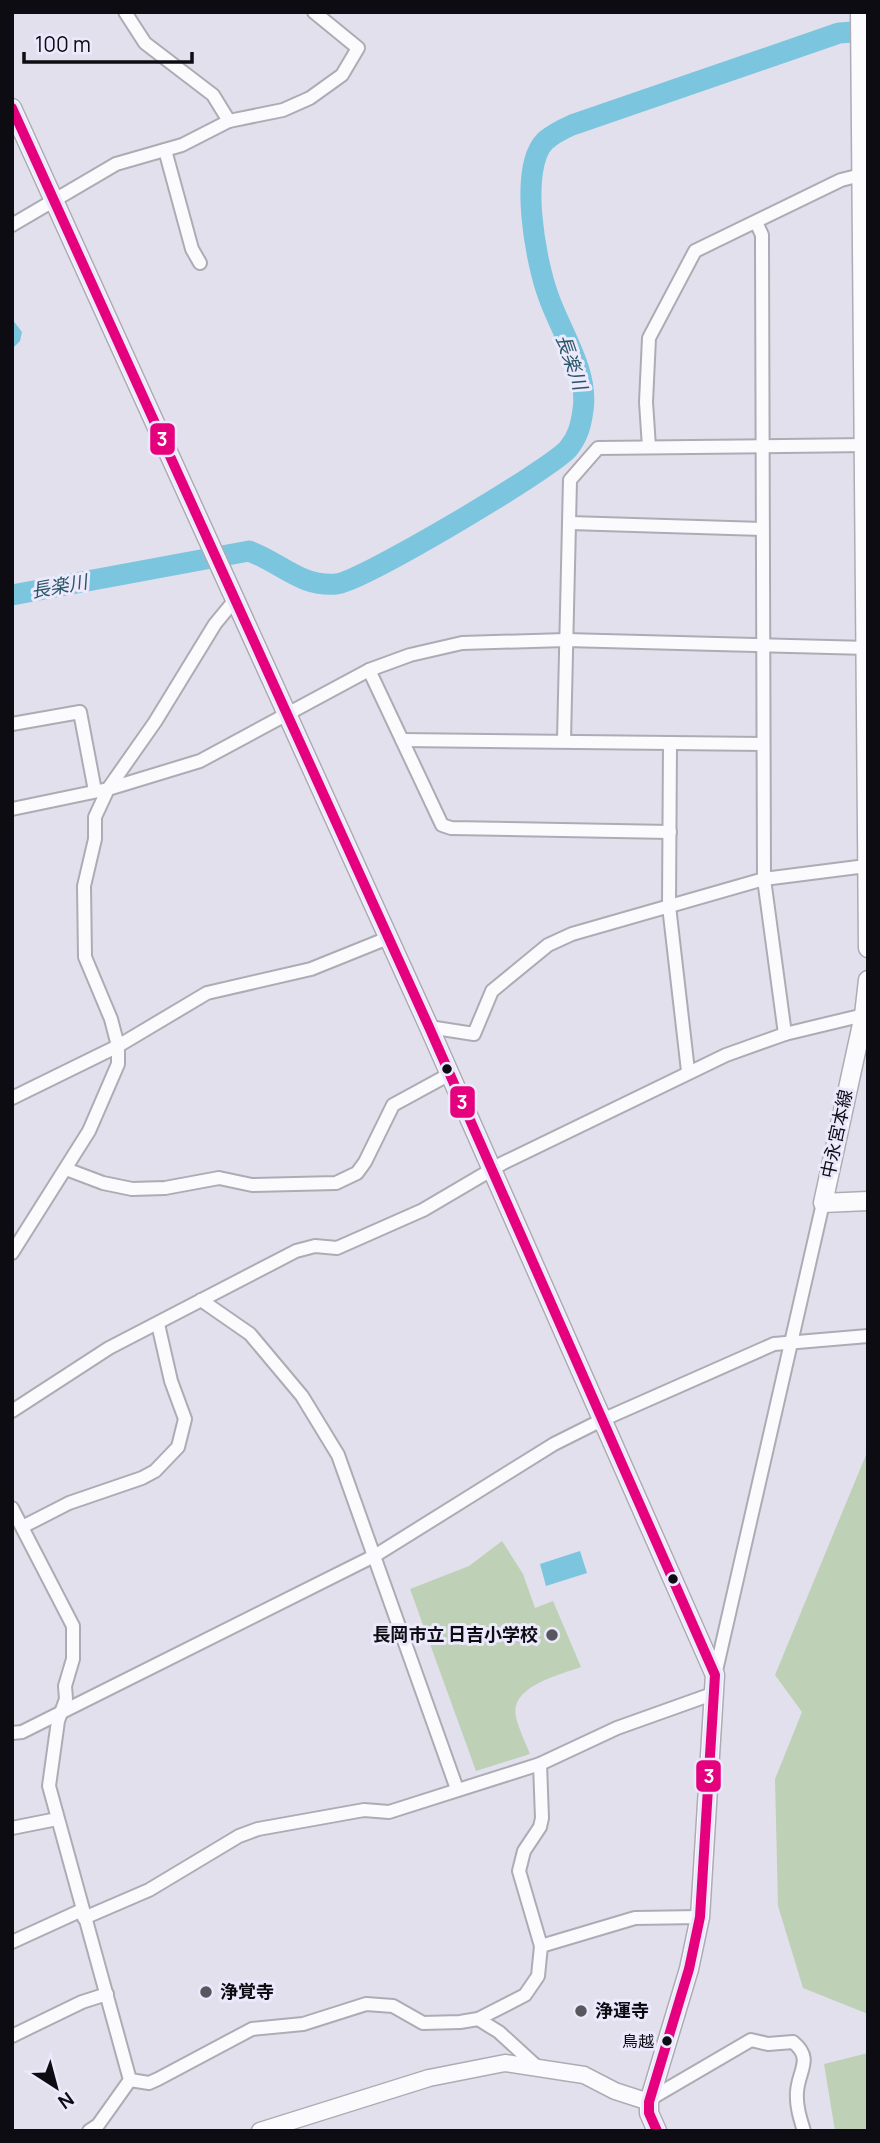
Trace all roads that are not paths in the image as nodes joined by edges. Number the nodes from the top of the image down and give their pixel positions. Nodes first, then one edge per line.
1 (125, 12) edge
2 (314, 12) edge
3 (860, 13) edge
4 (12, 108) edge
5 (229, 121) junction
6 (864, 127) edge
7 (166, 150) junction
8 (860, 175) junction
9 (55, 202) junction
10 (756, 222) junction
11 (12, 225) edge
12 (200, 263) dead end
13 (865, 445) edge
14 (649, 447) junction
15 (762, 447) junction
16 (570, 523) junction
17 (762, 529) junction
18 (234, 601) junction
19 (566, 640) junction
20 (763, 647) junction
21 (866, 648) edge
22 (369, 670) junction
23 (285, 717) junction
24 (12, 724) edge
25 (402, 740) junction
26 (564, 740) junction
27 (670, 743) junction
28 (763, 744) junction
29 (101, 790) junction
30 (12, 809) edge
31 (670, 832) junction
32 (867, 870) edge
33 (764, 879) junction
34 (669, 906) junction
35 (388, 938) junction
36 (868, 948) edge
37 (868, 980) edge
38 (864, 1015) junction
39 (429, 1027) junction
40 (785, 1034) junction
41 (118, 1046) junction
42 (688, 1071) junction
43 (449, 1075) junction
44 (12, 1098) edge
45 (66, 1169) junction
46 (492, 1170) junction
47 (868, 1201) edge
48 (823, 1203) junction
49 (12, 1254) edge
50 (201, 1300) junction
51 (158, 1324) junction
52 (868, 1336) edge
53 (792, 1340) junction
54 (12, 1411) edge
55 (602, 1420) junction
56 (12, 1508) edge
57 (24, 1526) junction
58 (376, 1555) junction
59 (715, 1684) junction
60 (61, 1710) junction
61 (12, 1733) edge
62 (540, 1764) junction
63 (457, 1789) junction
64 (57, 1819) junction
65 (12, 1828) edge
66 (83, 1914) junction
67 (700, 1917) junction
68 (12, 1942) edge
69 (541, 1946) junction
70 (107, 1994) junction
71 (478, 2019) junction
72 (12, 2036) edge
73 (536, 2065) junction
74 (130, 2080) junction
75 (650, 2100) junction
76 (96, 2129) edge
77 (260, 2131) edge
78 (657, 2131) edge
79 (804, 2131) edge

1 - 5 street
2 - 5 street
3 - 6 main road
4 - 9 main road
5 - 7 street
6 - 8 main road
7 - 9 street
7 - 12 street
8 - 10 street
8 - 13 main road
9 - 11 street
9 - 18 main road
10 - 14 street
10 - 15 street
13 - 15 street
13 - 21 main road
14 - 15 street
14 - 16 street
15 - 17 street
16 - 17 street
16 - 19 street
17 - 20 street
18 - 23 main road
18 - 29 street
19 - 20 street
19 - 22 street
19 - 26 street
20 - 21 street
20 - 28 street
21 - 32 main road
22 - 23 street
22 - 25 street
23 - 29 street
23 - 35 main road
24 - 29 street
25 - 26 street
25 - 31 street
26 - 27 street
27 - 28 street
27 - 31 street
28 - 33 street
29 - 30 street
29 - 41 street
31 - 34 street
32 - 33 street
32 - 36 main road
33 - 34 street
33 - 40 street
34 - 39 street
34 - 42 street
35 - 39 main road
35 - 41 street
37 - 38 main road, 中永宮本線
38 - 40 street
38 - 48 main road, 中永宮本線
39 - 43 main road
40 - 42 street
41 - 44 street
41 - 45 street
42 - 46 street
43 - 45 street
43 - 46 main road
45 - 49 street
46 - 50 street
46 - 55 main road
47 - 48 main road, 中永宮本線
48 - 53 street
50 - 51 street
50 - 58 street
51 - 54 street
51 - 57 street
52 - 53 street
53 - 55 street
53 - 59 street
55 - 58 street
55 - 59 main road
56 - 57 street
57 - 60 street
58 - 60 street
58 - 63 street
59 - 62 street
59 - 67 main road
60 - 61 street
60 - 64 street
62 - 63 street
62 - 69 street
63 - 66 street
64 - 65 street
64 - 66 street
66 - 68 street
66 - 70 street
67 - 69 street
67 - 75 main road
69 - 71 street
70 - 72 street
70 - 74 street
71 - 73 street
71 - 74 street
73 - 75 street
73 - 77 street
74 - 76 street
75 - 78 main road
75 - 79 street

